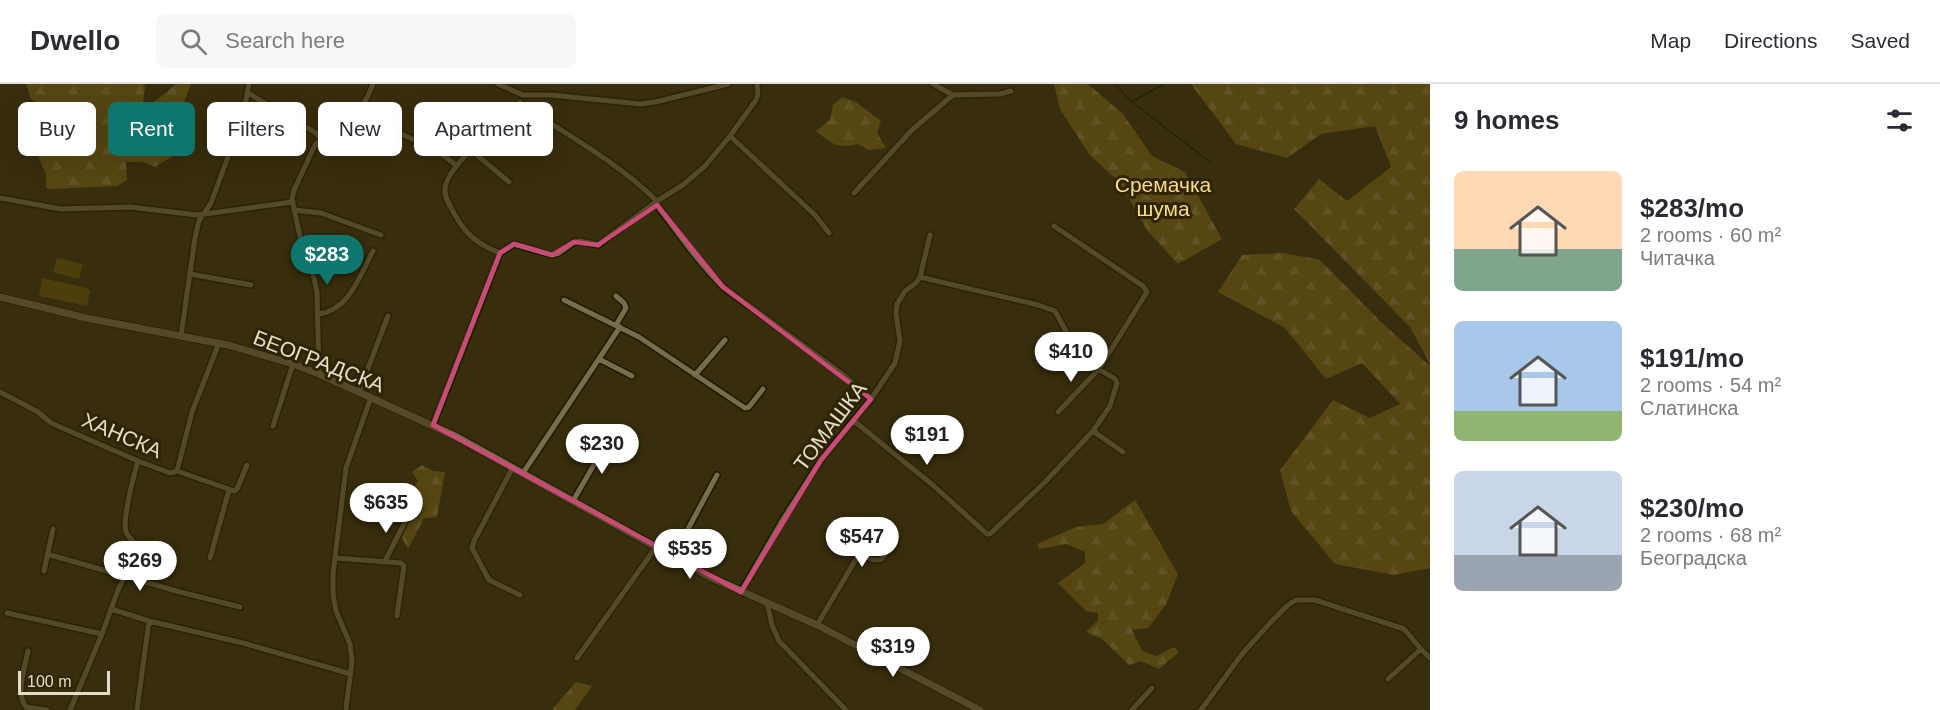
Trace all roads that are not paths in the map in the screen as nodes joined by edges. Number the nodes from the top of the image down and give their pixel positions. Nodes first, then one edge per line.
1 (249, 84) edge
2 (373, 84) edge
3 (498, 84) edge
4 (728, 84) edge
5 (757, 84) edge
6 (933, 84) edge
7 (709, 86) edge
8 (1011, 91) dead end
9 (248, 93) junction
10 (523, 95) junction
11 (953, 95) junction
12 (364, 102) edge
13 (520, 102) edge
14 (553, 125) edge
15 (318, 135) edge
16 (402, 135) edge
17 (730, 136) junction
18 (318, 143) edge
19 (465, 156) edge
20 (478, 156) edge
21 (456, 165) junction
22 (509, 182) dead end
23 (854, 193) dead end
24 (0, 198) edge
25 (657, 201) junction
26 (292, 202) junction
27 (294, 210) junction
28 (203, 215) junction
29 (1054, 226) dead end
30 (830, 233) dead end
31 (381, 235) dead end
32 (930, 235) dead end
33 (373, 251) dead end
34 (500, 253) junction
35 (190, 274) junction
36 (920, 277) junction
37 (251, 285) dead end
38 (616, 296) dead end
39 (0, 297) edge
40 (564, 300) dead end
41 (318, 314) junction
42 (388, 316) dead end
43 (618, 326) junction
44 (181, 336) junction
45 (725, 340) dead end
46 (219, 343) junction
47 (599, 359) junction
48 (293, 364) junction
49 (1099, 369) junction
50 (319, 374) junction
51 (695, 375) junction
52 (632, 376) dead end
53 (763, 389) dead end
54 (359, 392) junction
55 (0, 394) edge
56 (370, 397) junction
57 (872, 399) junction
58 (1058, 412) dead end
59 (854, 421) junction
60 (434, 424) junction
61 (273, 426) dead end
62 (1093, 431) junction
63 (610, 437) dead end
64 (1123, 452) dead end
65 (138, 461) junction
66 (247, 465) dead end
67 (513, 467) junction
68 (177, 471) junction
69 (524, 473) junction
70 (717, 475) dead end
71 (229, 490) junction
72 (573, 501) junction
73 (408, 516) dead end
74 (53, 530) dead end
75 (829, 532) dead end
76 (656, 547) junction
77 (890, 547) dead end
78 (47, 554) junction
79 (859, 554) junction
80 (673, 557) junction
81 (210, 558) dead end
82 (335, 558) junction
83 (385, 561) junction
84 (44, 571) dead end
85 (126, 576) junction
86 (741, 592) junction
87 (520, 595) dead end
88 (767, 603) junction
89 (240, 607) dead end
90 (111, 609) junction
91 (8, 613) dead end
92 (397, 616) dead end
93 (149, 621) junction
94 (817, 625) junction
95 (102, 634) junction
96 (1421, 649) junction
97 (28, 651) dead end
98 (577, 658) dead end
99 (1430, 658) edge
100 (351, 674) junction
101 (1388, 679) dead end
102 (1152, 688) dead end
103 (346, 708) dead end
104 (47, 710) edge
105 (70, 710) edge
106 (137, 710) edge
107 (846, 710) edge
108 (980, 710) edge
109 (1132, 710) edge
110 (1201, 710) edge

1 - 9 street
2 - 12 street
3 - 10 street
4 - 7 street
5 - 17 street
6 - 11 street
7 - 10 street
8 - 11 street
9 - 15 street
9 - 28 street
10 - 13 street
11 - 23 street
14 - 25 street
16 - 21 street
17 - 25 street
17 - 30 street
18 - 26 street
19 - 21 street
20 - 22 street
21 - 34 street
24 - 28 street
25 - 34 street
25 - 57 street
26 - 27 street
26 - 28 street
27 - 31 street
27 - 41 street
28 - 35 street
29 - 49 street
32 - 36 street
33 - 41 street
34 - 60 street
35 - 37 street
35 - 44 street
36 - 49 street
36 - 57 street, ТОМАШКА
38 - 43 street
39 - 44 main road, БЕОГРАДСКА
40 - 43 street
41 - 50 street
42 - 54 street
43 - 47 street
43 - 51 street
44 - 46 main road, БЕОГРАДСКА
45 - 51 street
46 - 48 main road, БЕОГРАДСКА
46 - 68 street, ХАНСКА
47 - 52 street
47 - 69 street
48 - 50 main road, БЕОГРАДСКА
48 - 61 street
49 - 58 street
49 - 62 street
50 - 54 main road, БЕОГРАДСКА
51 - 53 street
54 - 56 main road, БЕОГРАДСКА
55 - 65 street, ХАНСКА
56 - 60 main road, БЕОГРАДСКА
56 - 82 street
57 - 59 street, ТОМАШКА
59 - 62 street
59 - 86 street, ТОМАШКА
60 - 67 main road, БЕОГРАДСКА
62 - 64 street
63 - 72 street
65 - 68 street, ХАНСКА
65 - 85 street
66 - 71 street
67 - 69 main road, БЕОГРАДСКА
67 - 87 street
68 - 71 street
69 - 72 main road, БЕОГРАДСКА
70 - 80 street
71 - 81 street
72 - 76 main road, БЕОГРАДСКА
73 - 83 street
74 - 78 street
75 - 79 street
76 - 80 main road, БЕОГРАДСКА
76 - 98 street
77 - 79 street
78 - 84 street
78 - 85 street
79 - 94 street
80 - 86 main road, БЕОГРАДСКА
82 - 83 street
82 - 100 street
83 - 92 street
85 - 89 street
85 - 90 street
86 - 88 main road, БЕОГРАДСКА
88 - 94 main road, БЕОГРАДСКА
88 - 107 street
90 - 93 street
90 - 95 street
91 - 95 street
93 - 100 street
93 - 106 street
94 - 108 main road, БЕОГРАДСКА
95 - 105 street
96 - 99 street
96 - 101 street
96 - 110 street
97 - 104 street
100 - 103 street
102 - 109 street

